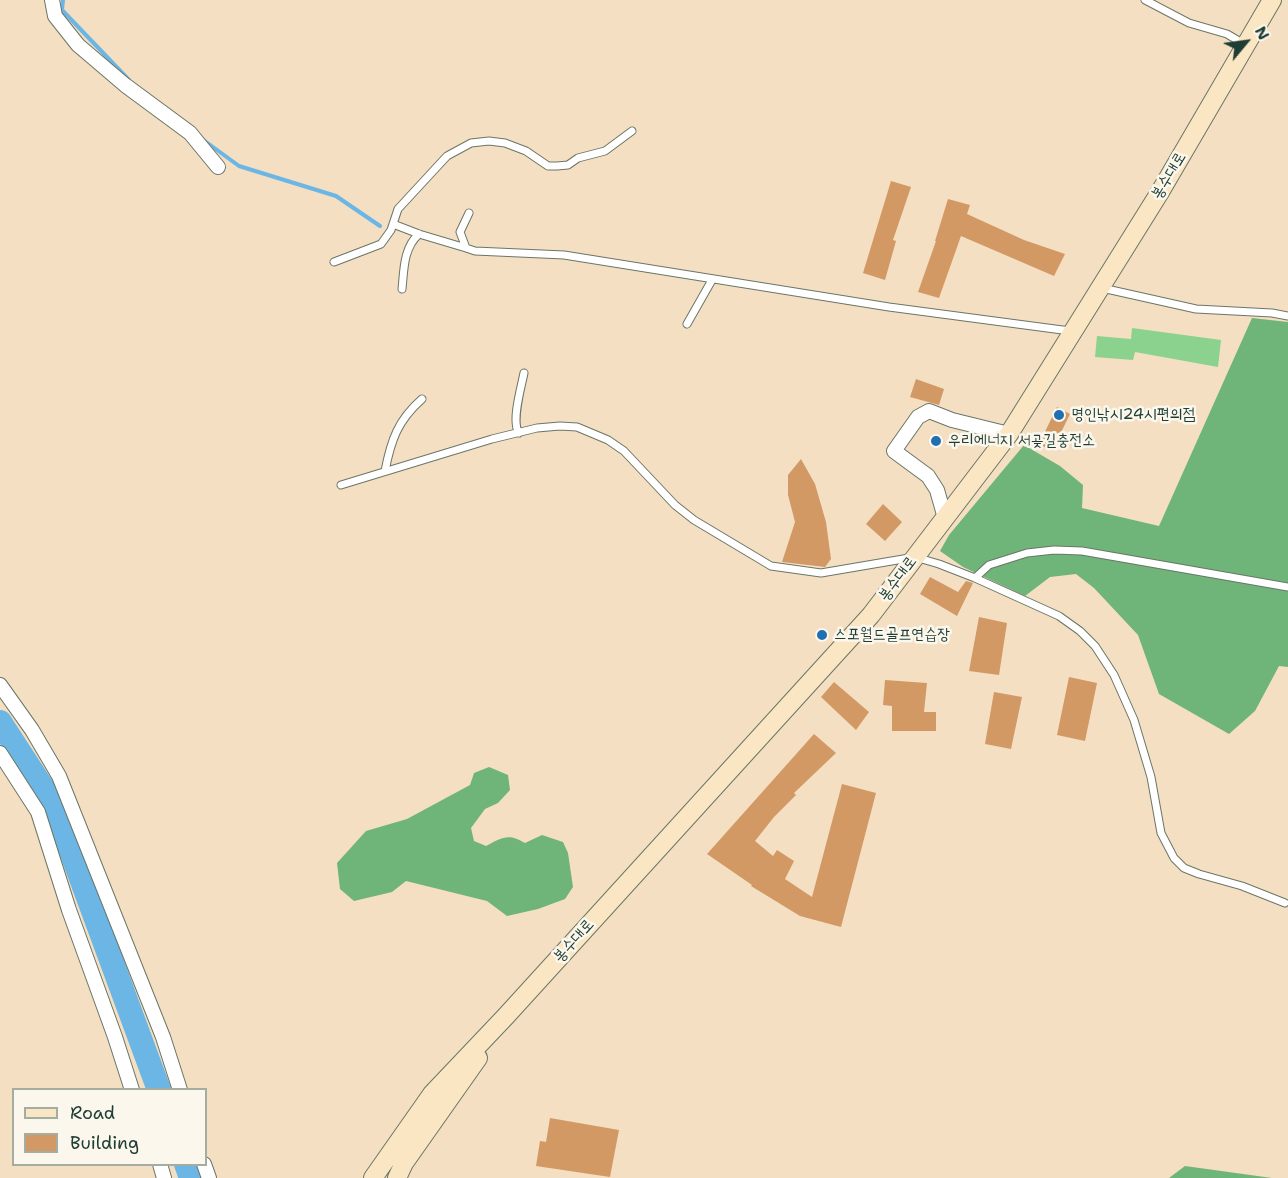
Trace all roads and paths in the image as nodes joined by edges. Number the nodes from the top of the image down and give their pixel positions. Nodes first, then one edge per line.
1 (52, 0) edge
2 (1145, 0) edge
3 (1272, 0) edge
4 (1246, 45) junction
5 (632, 131) dead end
6 (218, 167) dead end
7 (469, 213) dead end
8 (393, 224) junction
9 (419, 234) junction
10 (466, 248) junction
11 (334, 262) dead end
12 (712, 280) junction
13 (1100, 288) junction
14 (402, 290) dead end
15 (1288, 316) edge
16 (687, 324) dead end
17 (1073, 331) junction
18 (524, 373) dead end
19 (422, 399) dead end
20 (519, 433) junction
21 (1009, 434) junction
22 (385, 471) junction
23 (341, 485) dead end
24 (945, 518) junction
25 (915, 557) junction
26 (975, 578) junction
27 (1288, 587) edge
28 (0, 685) edge
29 (0, 753) edge
30 (1285, 903) dead end
31 (506, 1016) junction
32 (132, 1088) edge
33 (180, 1088) edge
34 (375, 1176) edge
35 (397, 1178) edge

1 - 6 street
2 - 4 lane
3 - 4 main road, 봉수대로
4 - 13 main road, 봉수대로
5 - 8 lane
7 - 10 lane
8 - 9 lane
8 - 11 lane
9 - 10 lane
9 - 14 lane
10 - 12 lane
12 - 16 lane
12 - 17 lane
13 - 15 lane
13 - 17 main road, 봉수대로
17 - 21 main road, 봉수대로
18 - 20 lane
19 - 22 lane
20 - 22 lane
20 - 25 lane
21 - 24 main road, 봉수대로
21 - 24 street
22 - 23 lane
24 - 25 main road, 봉수대로
25 - 26 lane
25 - 31 main road, 봉수대로
26 - 27 lane
26 - 30 lane
28 - 33 street
29 - 32 street
31 - 34 main road, 봉수대로
31 - 35 main road

